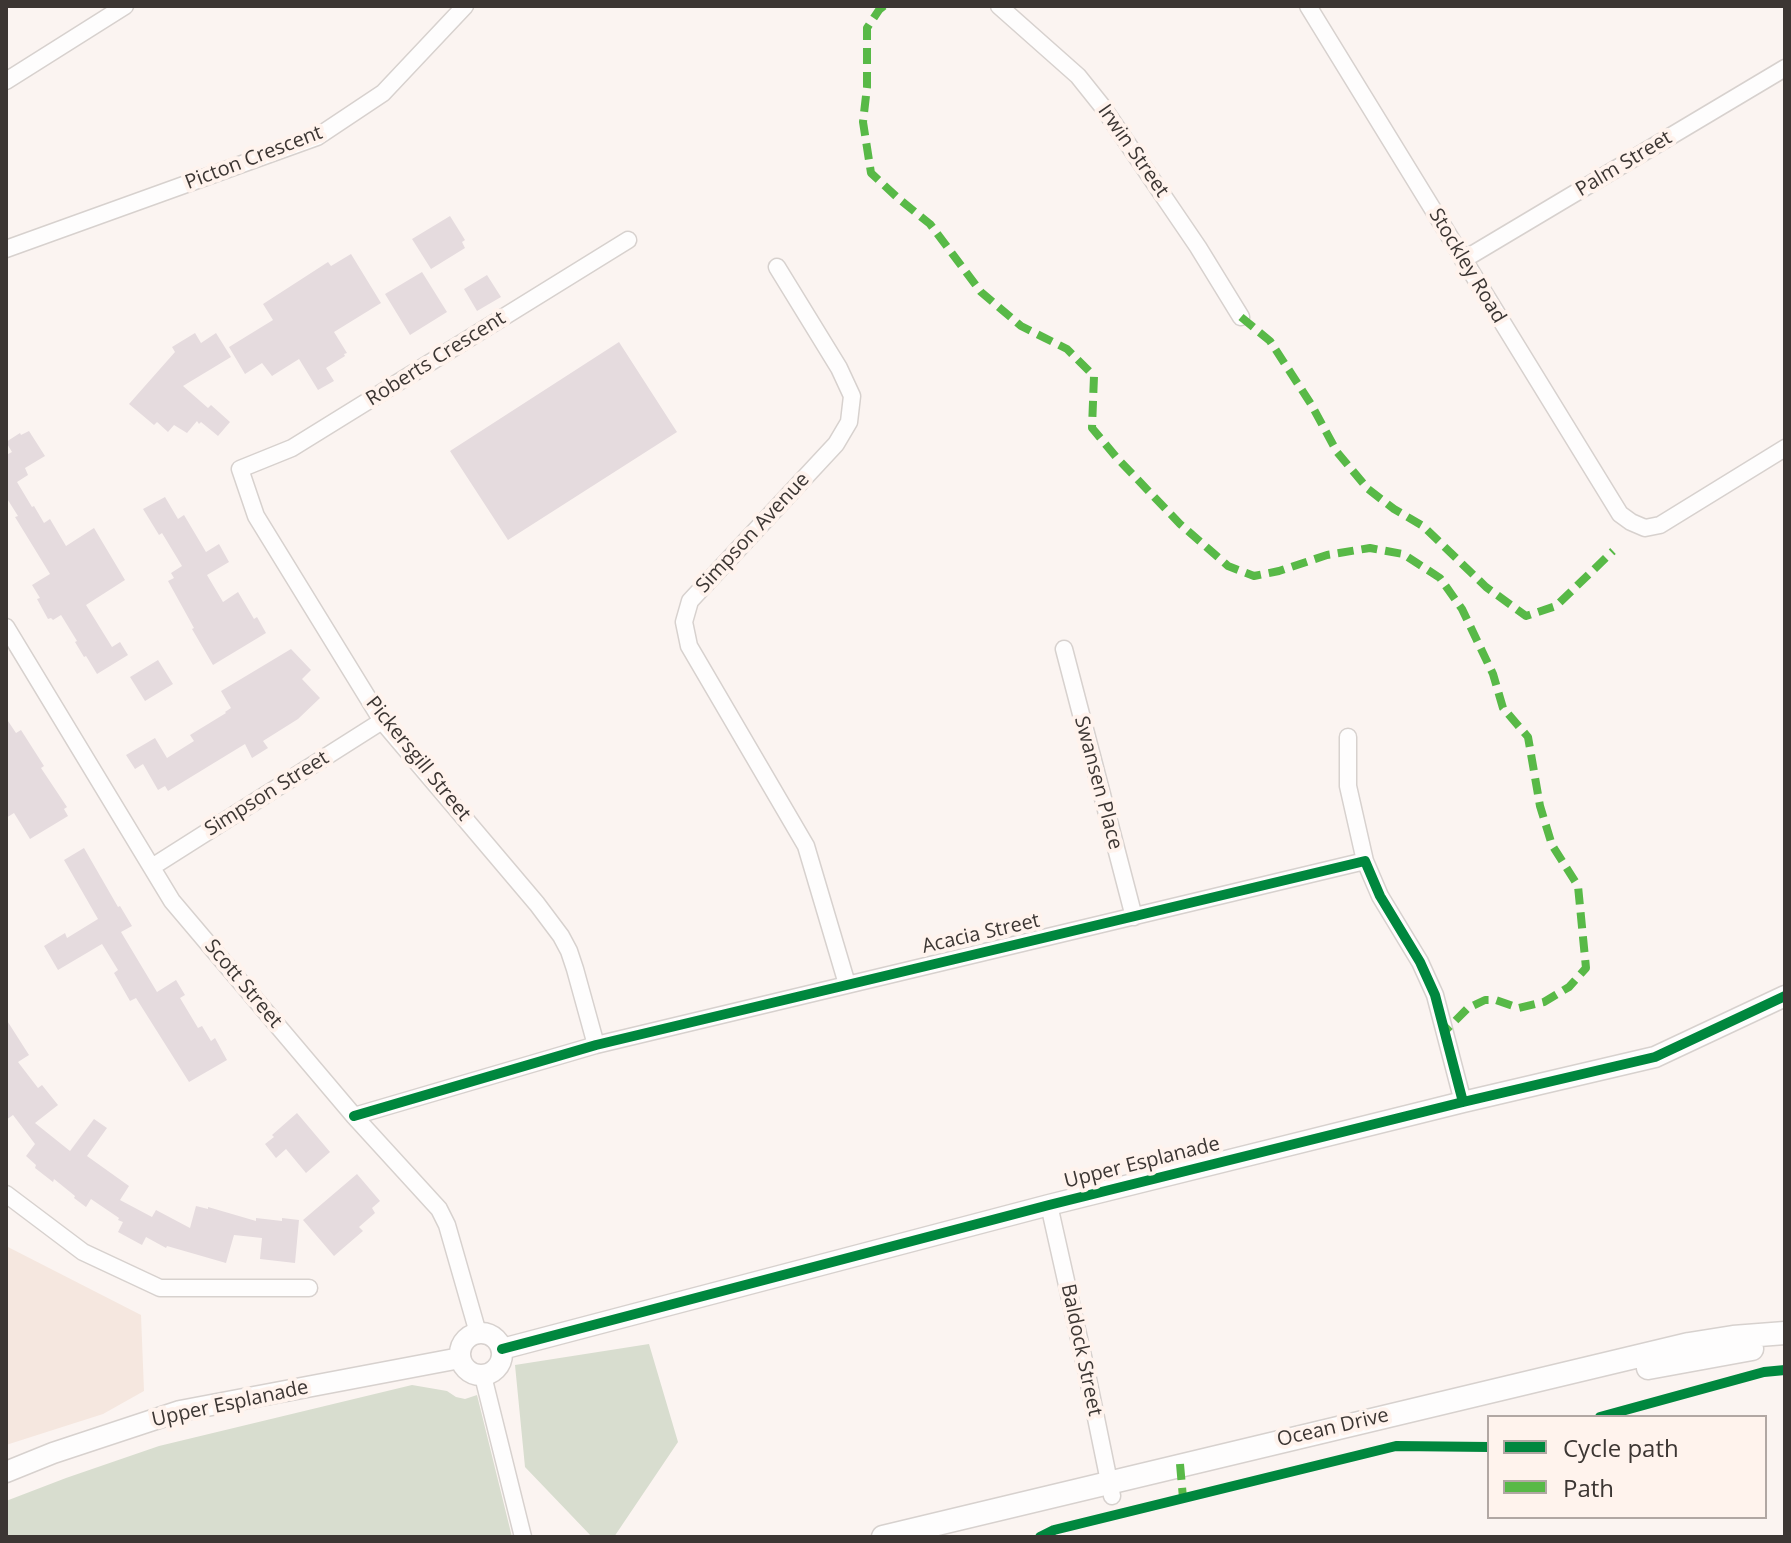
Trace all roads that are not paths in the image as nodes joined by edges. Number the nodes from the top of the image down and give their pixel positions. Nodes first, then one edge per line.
1 (125, 6) edge
2 (465, 6) edge
3 (999, 6) edge
4 (1308, 6) edge
5 (1785, 68) edge
6 (6, 81) edge
7 (628, 240) dead end
8 (7, 248) edge
9 (1463, 260) junction
10 (777, 267) dead end
11 (1241, 317) dead end
12 (1785, 448) edge
13 (240, 469) joint
14 (6, 627) edge
15 (1064, 649) dead end
16 (382, 721) junction
17 (1348, 737) dead end
18 (1365, 861) junction
19 (152, 867) junction
20 (1134, 917) junction
21 (847, 984) junction
22 (1785, 996) edge
23 (596, 1045) junction
24 (1463, 1102) junction
25 (354, 1116) junction
26 (6, 1194) edge
27 (1049, 1205) junction
28 (309, 1288) dead end
29 (478, 1333) junction
30 (1785, 1333) edge
31 (1785, 1347) edge
32 (502, 1349) junction
33 (460, 1358) junction
34 (483, 1376) junction
35 (6, 1472) edge
36 (1110, 1489) junction
37 (523, 1537) edge
38 (883, 1537) edge
39 (940, 1537) edge

1 - 6 street
2 - 8 street, Picton Crescent
3 - 11 street, Irwin Street
4 - 9 street, Stockley Road
5 - 9 street, Palm Street
7 - 13 street, Roberts Crescent
9 - 12 street, Stockley Road
10 - 21 street, Simpson Avenue
13 - 16 street, Pickersgill Street
14 - 19 street, Scott Street
15 - 20 street, Swansen Place
16 - 19 street, Simpson Street
16 - 23 street, Pickersgill Street
17 - 18 street
18 - 20 street, Acacia Street
18 - 24 street
19 - 25 street, Scott Street
20 - 21 street, Acacia Street
21 - 23 street, Acacia Street
22 - 24 street, Upper Esplanade
23 - 25 street, Acacia Street
24 - 27 street, Upper Esplanade
25 - 29 street, Scott Street
26 - 28 street
27 - 32 street, Upper Esplanade
27 - 36 street, Baldock Street
29 - 32 street
29 - 33 street
30 - 36 main road, Ocean Drive
31 - 36 main road, Ocean Drive
32 - 34 street
33 - 34 street
33 - 35 street, Upper Esplanade
34 - 37 street
36 - 38 main road, Ocean Drive
36 - 39 main road, Ocean Drive

